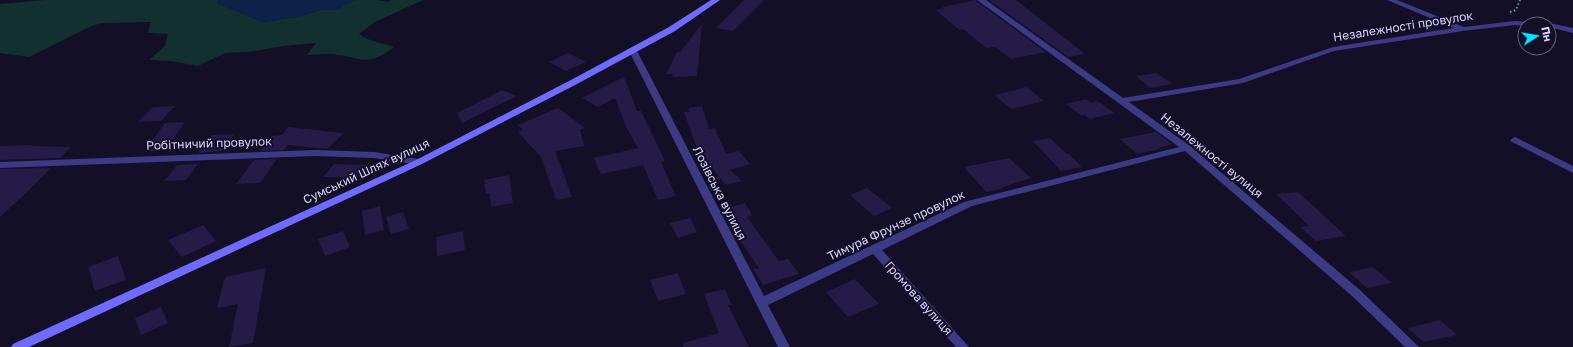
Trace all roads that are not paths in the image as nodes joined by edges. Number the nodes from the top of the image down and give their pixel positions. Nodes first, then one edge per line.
1 (716, 0) edge
2 (981, 0) edge
3 (1391, 0) edge
4 (1517, 23) edge
5 (1557, 26) edge
6 (1557, 26) edge
7 (1573, 28) edge
8 (1463, 29) junction
9 (1573, 31) edge
10 (633, 51) junction
11 (1122, 100) junction
12 (1515, 140) dead end
13 (1187, 148) junction
14 (419, 162) junction
15 (0, 165) edge
16 (1573, 170) edge
17 (875, 249) junction
18 (761, 303) junction
19 (17, 347) edge
20 (784, 347) edge
21 (963, 347) edge
22 (1413, 347) edge

1 - 10 main road, Сумський Шлях вулиця
2 - 11 street, Незалежності вулиця
3 - 8 street
4 - 8 street, Незалежності провулок
5 - 7 street
6 - 9 street
8 - 11 street, Незалежності провулок
10 - 14 main road, Сумський Шлях вулиця
10 - 18 street, Лозівська вулиця
11 - 13 street, Незалежності вулиця
12 - 16 street
13 - 17 street, Тимура Фрунзе провулок
13 - 22 street, Незалежності вулиця
14 - 15 street, Робітничий провулок
14 - 19 main road, Сумський Шлях вулиця
17 - 18 street, Тимура Фрунзе провулок
17 - 21 street, Громова вулиця
18 - 20 street, Лозівська вулиця

